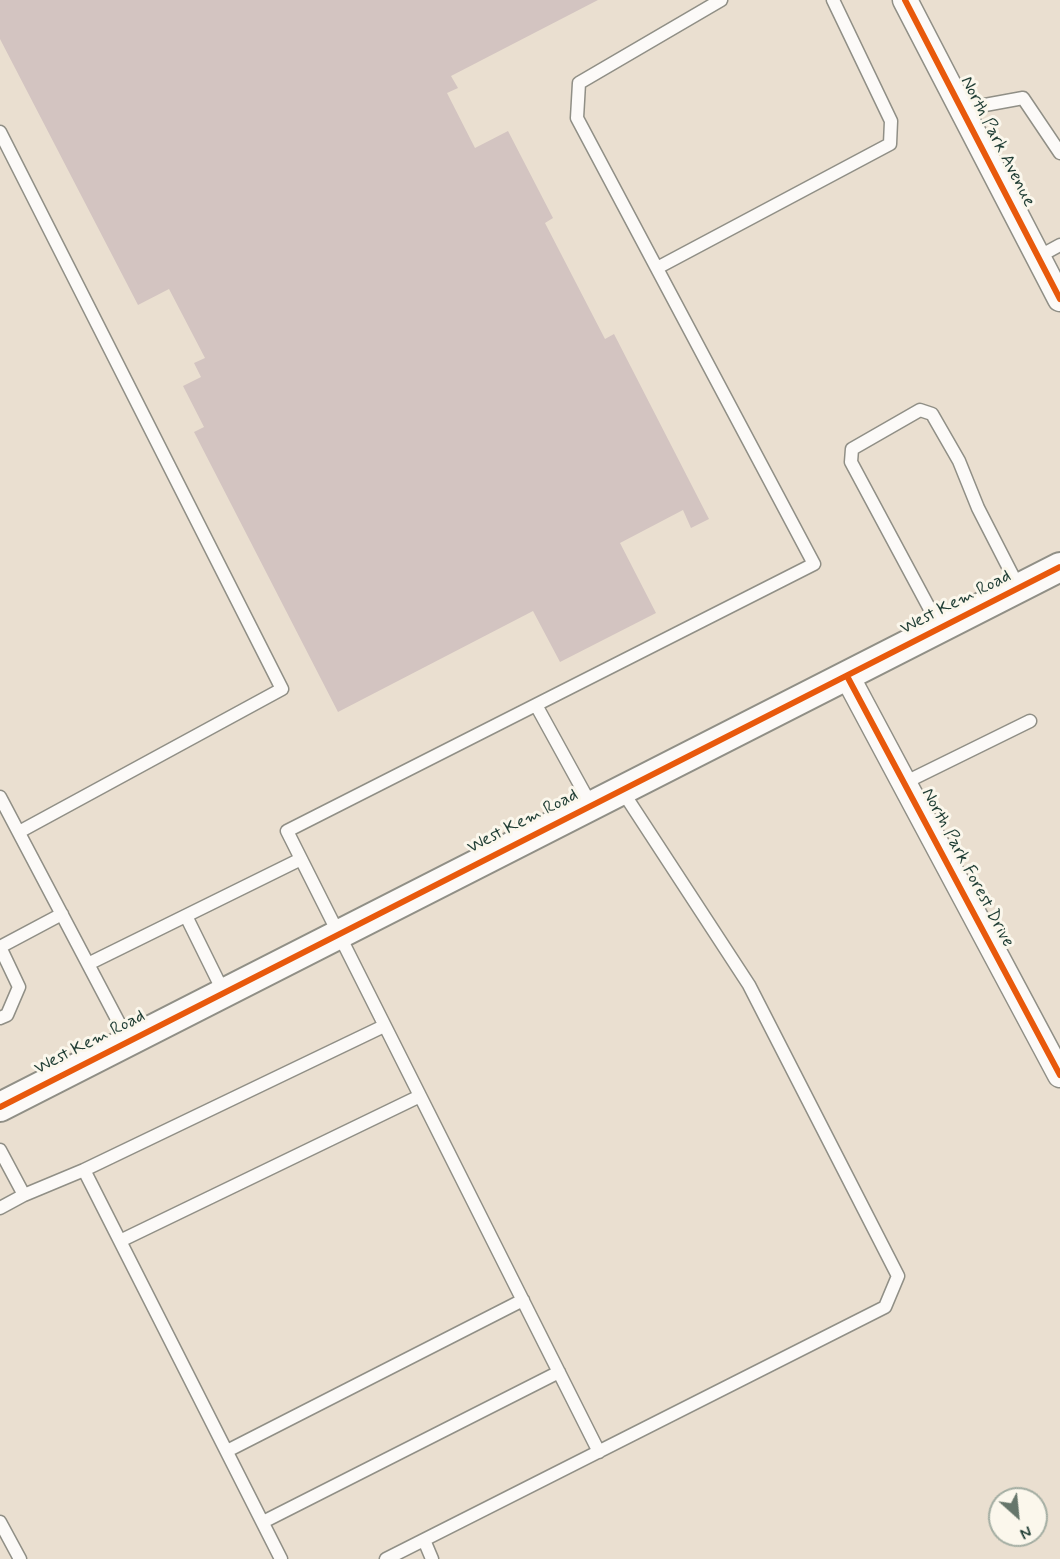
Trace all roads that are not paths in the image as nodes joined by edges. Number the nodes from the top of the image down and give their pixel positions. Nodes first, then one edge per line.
1 (721, 0) edge
2 (833, 0) edge
3 (905, 0) edge
4 (963, 109) junction
5 (0, 132) edge
6 (1060, 153) edge
7 (1060, 245) edge
8 (1038, 257) junction
9 (657, 268) junction
10 (1060, 299) edge
11 (1060, 567) edge
12 (1018, 588) junction
13 (940, 628) junction
14 (847, 676) junction
15 (536, 705) junction
16 (1030, 721) dead end
17 (904, 783) junction
18 (621, 789) junction
19 (0, 797) edge
20 (591, 805) junction
21 (19, 832) junction
22 (301, 859) junction
23 (62, 914) junction
24 (186, 916) junction
25 (337, 933) junction
26 (88, 964) junction
27 (223, 991) junction
28 (0, 1018) edge
29 (384, 1026) junction
30 (128, 1040) junction
31 (1060, 1075) edge
32 (420, 1096) junction
33 (0, 1107) edge
34 (0, 1150) edge
35 (84, 1170) junction
36 (24, 1195) junction
37 (0, 1208) edge
38 (120, 1241) junction
39 (523, 1300) junction
40 (559, 1372) junction
41 (227, 1451) junction
42 (599, 1452) junction
43 (0, 1522) edge
44 (263, 1522) junction
45 (424, 1540) junction
46 (16, 1558) edge
47 (282, 1559) edge
48 (386, 1559) edge
49 (432, 1559) edge

1 - 9 lane
2 - 9 lane
3 - 4 street, North Park Avenue
4 - 6 lane
4 - 8 street, North Park Avenue
5 - 21 lane
7 - 8 lane
8 - 10 street, North Park Avenue
9 - 15 lane
11 - 12 street, West Kem Road
12 - 13 street, West Kem Road
12 - 13 lane
13 - 14 street, West Kem Road
14 - 17 street, North Park Forest Drive
14 - 18 street, West Kem Road
15 - 20 lane
15 - 22 lane
16 - 17 lane
17 - 31 street, North Park Forest Drive
18 - 20 street, West Kem Road
18 - 42 lane
19 - 21 lane
20 - 25 street, West Kem Road
21 - 23 lane
22 - 24 lane
22 - 25 lane
23 - 26 lane
23 - 28 lane
24 - 26 lane
24 - 27 lane
25 - 27 street, West Kem Road
25 - 29 lane
26 - 30 lane
27 - 30 street, West Kem Road
29 - 32 lane
29 - 35 lane
30 - 33 street, West Kem Road
32 - 38 lane
32 - 39 lane
34 - 36 lane
35 - 36 lane
35 - 38 lane
36 - 37 lane
38 - 41 lane
39 - 40 lane
39 - 41 lane
40 - 42 lane
40 - 44 lane
41 - 44 lane
42 - 45 lane
43 - 46 lane
44 - 47 lane
45 - 48 lane
45 - 49 lane

